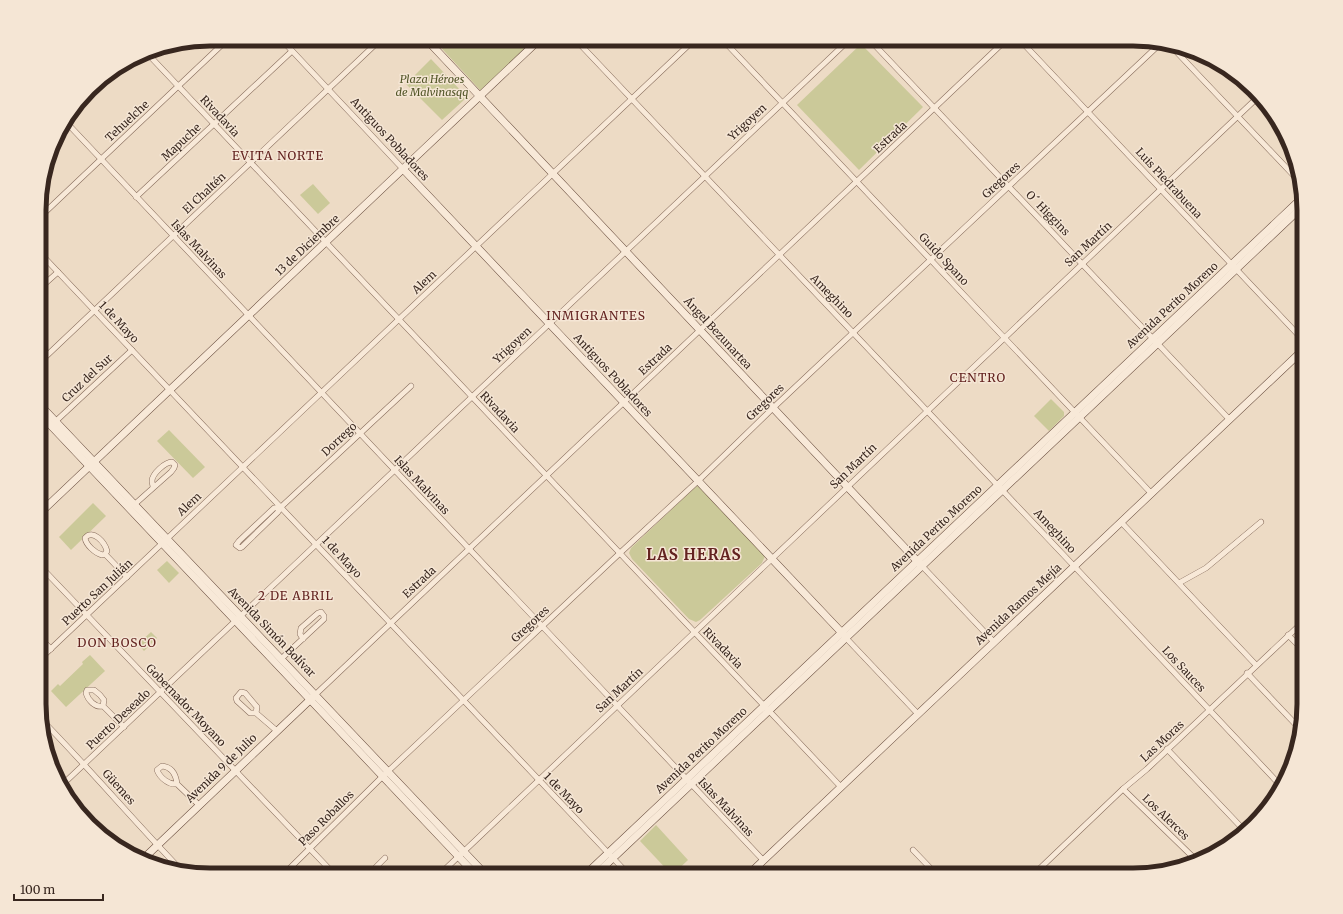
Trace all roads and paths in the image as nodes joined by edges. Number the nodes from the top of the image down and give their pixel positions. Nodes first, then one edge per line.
1 (221, 46) edge
2 (287, 46) edge
3 (374, 46) edge
4 (433, 46) edge
5 (533, 46) edge
6 (581, 46) edge
7 (688, 46) edge
8 (729, 46) edge
9 (843, 46) edge
10 (876, 46) edge
11 (1000, 46) edge
12 (1026, 46) edge
13 (1156, 47) edge
14 (292, 51) junction
15 (1177, 53) edge
16 (151, 57) edge
17 (178, 86) junction
18 (328, 89) junction
19 (480, 96) junction
20 (632, 99) junction
21 (1255, 100) edge
22 (783, 103) junction
23 (934, 108) junction
24 (1088, 112) junction
25 (1238, 116) junction
26 (214, 124) junction
27 (70, 126) edge
28 (101, 159) junction
29 (251, 163) junction
30 (403, 169) junction
31 (553, 174) junction
32 (1293, 175) edge
33 (705, 176) junction
34 (857, 182) junction
35 (1009, 186) junction
36 (1160, 189) junction
37 (136, 197) junction
38 (1297, 203) edge
39 (46, 211) edge
40 (1297, 211) edge
41 (173, 236) junction
42 (326, 242) junction
43 (476, 246) junction
44 (626, 252) junction
45 (779, 255) junction
46 (46, 259) edge
47 (931, 260) junction
48 (1082, 264) junction
49 (1233, 267) junction
50 (58, 272) junction
51 (46, 283) edge
52 (95, 311) junction
53 (248, 316) junction
54 (399, 320) junction
55 (550, 324) junction
56 (700, 330) junction
57 (853, 333) junction
58 (1297, 334) edge
59 (1004, 337) junction
60 (1155, 341) junction
61 (132, 350) junction
62 (46, 356) edge
63 (1297, 356) edge
64 (411, 386) dead end
65 (170, 390) junction
66 (321, 393) junction
67 (472, 397) junction
68 (624, 402) junction
69 (773, 408) junction
70 (927, 410) junction
71 (46, 411) edge
72 (1077, 414) junction
73 (1229, 419) junction
74 (46, 420) edge
75 (56, 422) junction
76 (360, 434) junction
77 (92, 464) junction
78 (243, 467) junction
79 (395, 471) junction
80 (546, 476) junction
81 (698, 481) junction
82 (846, 486) junction
83 (153, 488) junction
84 (1000, 488) junction
85 (1151, 493) junction
86 (135, 504) junction
87 (46, 507) edge
88 (280, 507) junction
89 (1121, 522) junction
90 (1261, 522) dead end
91 (165, 541) junction
92 (316, 545) junction
93 (469, 549) junction
94 (620, 553) junction
95 (105, 554) junction
96 (772, 559) junction
97 (920, 564) junction
98 (1074, 566) junction
99 (46, 572) edge
100 (127, 577) junction
101 (1178, 583) junction
102 (87, 615) junction
103 (238, 619) junction
104 (390, 623) junction
105 (542, 627) junction
106 (1297, 627) edge
107 (694, 632) junction
108 (844, 635) junction
109 (1288, 635) junction
110 (303, 639) junction
111 (994, 642) junction
112 (1297, 644) edge
113 (46, 645) edge
114 (50, 649) junction
115 (46, 653) edge
116 (281, 659) junction
117 (1256, 665) junction
118 (1248, 674) junction
119 (160, 692) junction
120 (313, 697) junction
121 (464, 700) junction
122 (102, 706) dead end
123 (617, 706) junction
124 (766, 708) junction
125 (1209, 710) junction
126 (256, 712) dead end
127 (918, 714) junction
128 (47, 725) edge
129 (1296, 725) edge
130 (124, 727) junction
131 (277, 731) junction
132 (1167, 749) junction
133 (85, 764) junction
134 (235, 770) junction
135 (386, 774) junction
136 (538, 779) junction
137 (66, 782) edge
138 (689, 782) junction
139 (1277, 783) edge
140 (177, 784) dead end
141 (841, 787) junction
142 (1123, 789) junction
143 (199, 805) junction
144 (1241, 827) edge
145 (157, 845) junction
146 (310, 849) junction
147 (913, 850) dead end
148 (462, 853) junction
149 (147, 855) edge
150 (611, 856) junction
151 (1192, 856) edge
152 (385, 858) dead end
153 (763, 860) junction
154 (176, 864) edge
155 (290, 868) edge
156 (328, 868) edge
157 (375, 868) edge
158 (446, 868) edge
159 (472, 868) edge
160 (478, 868) edge
161 (595, 868) edge
162 (601, 868) edge
163 (622, 868) edge
164 (755, 868) edge
165 (930, 868) edge
166 (1040, 868) edge

1 - 17 street, Tehuelche
2 - 14 street, Antiguos Pobladores
3 - 18 street, El Chaltén
4 - 19 street, Ángel Bezunartea
5 - 19 street, 13 de Diciembre
6 - 20 street, Ameghino
7 - 20 street, Alem
8 - 22 street, Guido Spano
9 - 22 street, Yrigoyen
10 - 23 street, O´ Higgins
11 - 23 street, Estrada
12 - 24 street, Luis Piedrabuena
13 - 24 street, Gregores
14 - 18 street, Antiguos Pobladores
14 - 26 street, Mapuche
15 - 25 street
16 - 17 street, Rivadavia
17 - 26 street, Rivadavia
17 - 28 street, Tehuelche
18 - 29 street, El Chaltén
18 - 30 street, Antiguos Pobladores
19 - 30 street, 13 de Diciembre
19 - 31 street, Ángel Bezunartea
20 - 31 street, Alem
20 - 33 street, Ameghino
21 - 25 street, San Martín
22 - 33 street, Yrigoyen
22 - 34 street, Guido Spano
23 - 34 street, Estrada
23 - 35 street, O´ Higgins
24 - 35 street, Gregores
24 - 36 street, Luis Piedrabuena
25 - 32 street
25 - 36 street, San Martín
26 - 29 street, Rivadavia
26 - 37 street, Mapuche
27 - 28 street, Islas Malvinas
28 - 37 street, Islas Malvinas
28 - 39 street, Tehuelche
29 - 41 street, El Chaltén
29 - 42 street, Rivadavia
30 - 42 street, 13 de Diciembre
30 - 43 street, Antiguos Pobladores
31 - 43 street, Alem
31 - 44 street, Ángel Bezunartea
33 - 44 street, Yrigoyen
33 - 45 street, Ameghino
34 - 45 street, Estrada
34 - 47 street, Guido Spano
35 - 47 street, Gregores
35 - 48 street, O´ Higgins
36 - 48 street, San Martín
36 - 49 street, Luis Piedrabuena
37 - 41 street, Islas Malvinas
38 - 49 street, Avenida Perito Moreno
40 - 49 street, Avenida Perito Moreno
41 - 52 street, El Chaltén
41 - 53 street, Islas Malvinas
42 - 53 street, 13 de Diciembre
42 - 54 street, Rivadavia
43 - 54 street, Alem
43 - 55 street, Antiguos Pobladores
44 - 55 street, Yrigoyen
44 - 56 street, Ángel Bezunartea
45 - 56 street, Estrada
45 - 57 street, Ameghino
46 - 50 street, 1 de Mayo
47 - 57 street, Gregores
47 - 59 street, Guido Spano
48 - 59 street, San Martín
48 - 60 street, O´ Higgins
49 - 58 street, Luis Piedrabuena
49 - 60 street, Avenida Perito Moreno
50 - 51 street
50 - 52 street, 1 de Mayo
52 - 61 street, 1 de Mayo
52 - 62 street, El Chaltén
53 - 65 street, 13 de Diciembre
53 - 66 street, Islas Malvinas
54 - 66 street, Alem
54 - 67 street, Rivadavia
55 - 67 street, Yrigoyen
55 - 68 street, Antiguos Pobladores
56 - 68 street, Estrada
56 - 69 street, Ángel Bezunartea
57 - 69 street, Gregores
57 - 70 street, Ameghino
59 - 70 street, San Martín
59 - 72 street, Guido Spano
60 - 72 street, Avenida Perito Moreno
60 - 73 street, O´ Higgins
61 - 65 street, 1 de Mayo
61 - 75 street, Cruz del Sur
63 - 73 street, Avenida Ramos Mejía
64 - 76 street, Dorrego
65 - 77 street, 13 de Diciembre
65 - 78 street, 1 de Mayo
66 - 76 street, Islas Malvinas
66 - 78 street, Alem
67 - 79 street, Yrigoyen
67 - 80 street, Rivadavia
68 - 80 street, Estrada
68 - 81 street, Antiguos Pobladores
69 - 81 street, Gregores
69 - 82 street, Ángel Bezunartea
70 - 82 street, San Martín
70 - 84 street, Ameghino
71 - 75 street, Avenida Simón Bolívar
72 - 84 street, Avenida Perito Moreno
72 - 85 street, Guido Spano
73 - 85 street, Avenida Ramos Mejía
74 - 77 street, Avenida Simón Bolívar
75 - 77 street, Avenida Simón Bolívar
76 - 79 street, Islas Malvinas
76 - 88 street, Dorrego
77 - 86 street, Avenida Simón Bolívar
77 - 87 street, 13 de Diciembre
77 - 91 street, Avenida Simón Bolívar
78 - 88 street, 1 de Mayo
78 - 91 street, Alem
79 - 92 street, Yrigoyen
79 - 93 street, Islas Malvinas
80 - 93 street, Estrada
80 - 94 street, Rivadavia
81 - 94 street, Gregores
81 - 96 street, Antiguos Pobladores
82 - 96 street, San Martín
82 - 97 street, Ángel Bezunartea
83 - 83 street
83 - 86 street
84 - 97 street, Avenida Perito Moreno
84 - 98 street, Ameghino
85 - 89 street, Avenida Ramos Mejía
86 - 91 street, Avenida Simón Bolívar
88 - 88 street, Dorrego
88 - 92 street, 1 de Mayo
89 - 98 street, Avenida Ramos Mejía
89 - 101 street
90 - 101 street
91 - 100 street, Puerto San Julián
91 - 103 street, Avenida Simón Bolívar
92 - 103 street, Yrigoyen
92 - 104 street, 1 de Mayo
93 - 104 street, Estrada
93 - 105 street, Islas Malvinas
94 - 105 street, Gregores
94 - 107 street, Rivadavia
95 - 95 street
95 - 100 street
96 - 107 street, San Martín
96 - 108 street, Antiguos Pobladores
97 - 108 street, Avenida Perito Moreno
97 - 111 street, Ángel Bezunartea
98 - 111 street, Avenida Ramos Mejía
98 - 125 street, Los Sauces
99 - 102 street, Gobernador Moyano
100 - 102 street, Puerto San Julián
101 - 117 street
102 - 114 street, Puerto San Julián
102 - 119 street, Gobernador Moyano
103 - 116 street, Avenida Simón Bolívar
103 - 119 street, Puerto Deseado
103 - 120 street, Avenida Simón Bolívar
104 - 120 street, Estrada
104 - 121 street, 1 de Mayo
105 - 121 street, Gregores
105 - 123 street, Islas Malvinas
106 - 109 street, Las Moras
107 - 123 street, San Martín
107 - 124 street, Rivadavia
108 - 124 street, Avenida Perito Moreno
108 - 127 street
109 - 112 street
109 - 117 street, Las Moras
110 - 110 street
110 - 116 street
111 - 127 street, Avenida Ramos Mejía
113 - 114 street
114 - 115 street, Puerto San Julián
116 - 120 street, Avenida Simón Bolívar
117 - 118 street, Las Moras
118 - 125 street, Las Moras
118 - 129 street
119 - 130 street, Puerto Deseado
119 - 134 street, Gobernador Moyano
120 - 131 street, Avenida 9 de Julio
120 - 135 street, Avenida Simón Bolívar
121 - 135 street, Gregores
121 - 136 street, 1 de Mayo
122 - 130 street
123 - 136 street, San Martín
123 - 138 street, Islas Malvinas
124 - 138 street, Avenida Perito Moreno
124 - 141 street, Rivadavia
125 - 132 street, Las Moras
125 - 139 street, Los Sauces
126 - 131 street
127 - 141 street, Avenida Ramos Mejía
128 - 133 street, Güemes
130 - 133 street, Puerto Deseado
131 - 134 street, Avenida 9 de Julio
132 - 142 street, Las Moras
132 - 144 street
133 - 137 street, Puerto Deseado
133 - 145 street, Güemes
134 - 143 street, Avenida 9 de Julio
134 - 146 street, Gobernador Moyano
135 - 146 street, Paso Roballos
135 - 148 street, Avenida Simón Bolívar
136 - 148 street, San Martín
136 - 150 street, 1 de Mayo
138 - 150 street, Avenida Perito Moreno
138 - 153 street, Islas Malvinas
140 - 143 street
141 - 153 street, Avenida Ramos Mejía
142 - 151 street, Los Alerces
142 - 166 street, Las Moras
143 - 145 street, Avenida 9 de Julio
145 - 149 street, Avenida 9 de Julio
145 - 154 street, Güemes
146 - 155 street, Paso Roballos
146 - 156 street, Gobernador Moyano
147 - 165 street
148 - 158 street, San Martín
148 - 159 street, Avenida Simón Bolívar
148 - 160 street, Avenida Simón Bolívar
150 - 161 street, Avenida Perito Moreno
150 - 162 street, Avenida Perito Moreno
150 - 163 street, 1 de Mayo
152 - 157 street
153 - 164 street, Avenida Ramos Mejía

